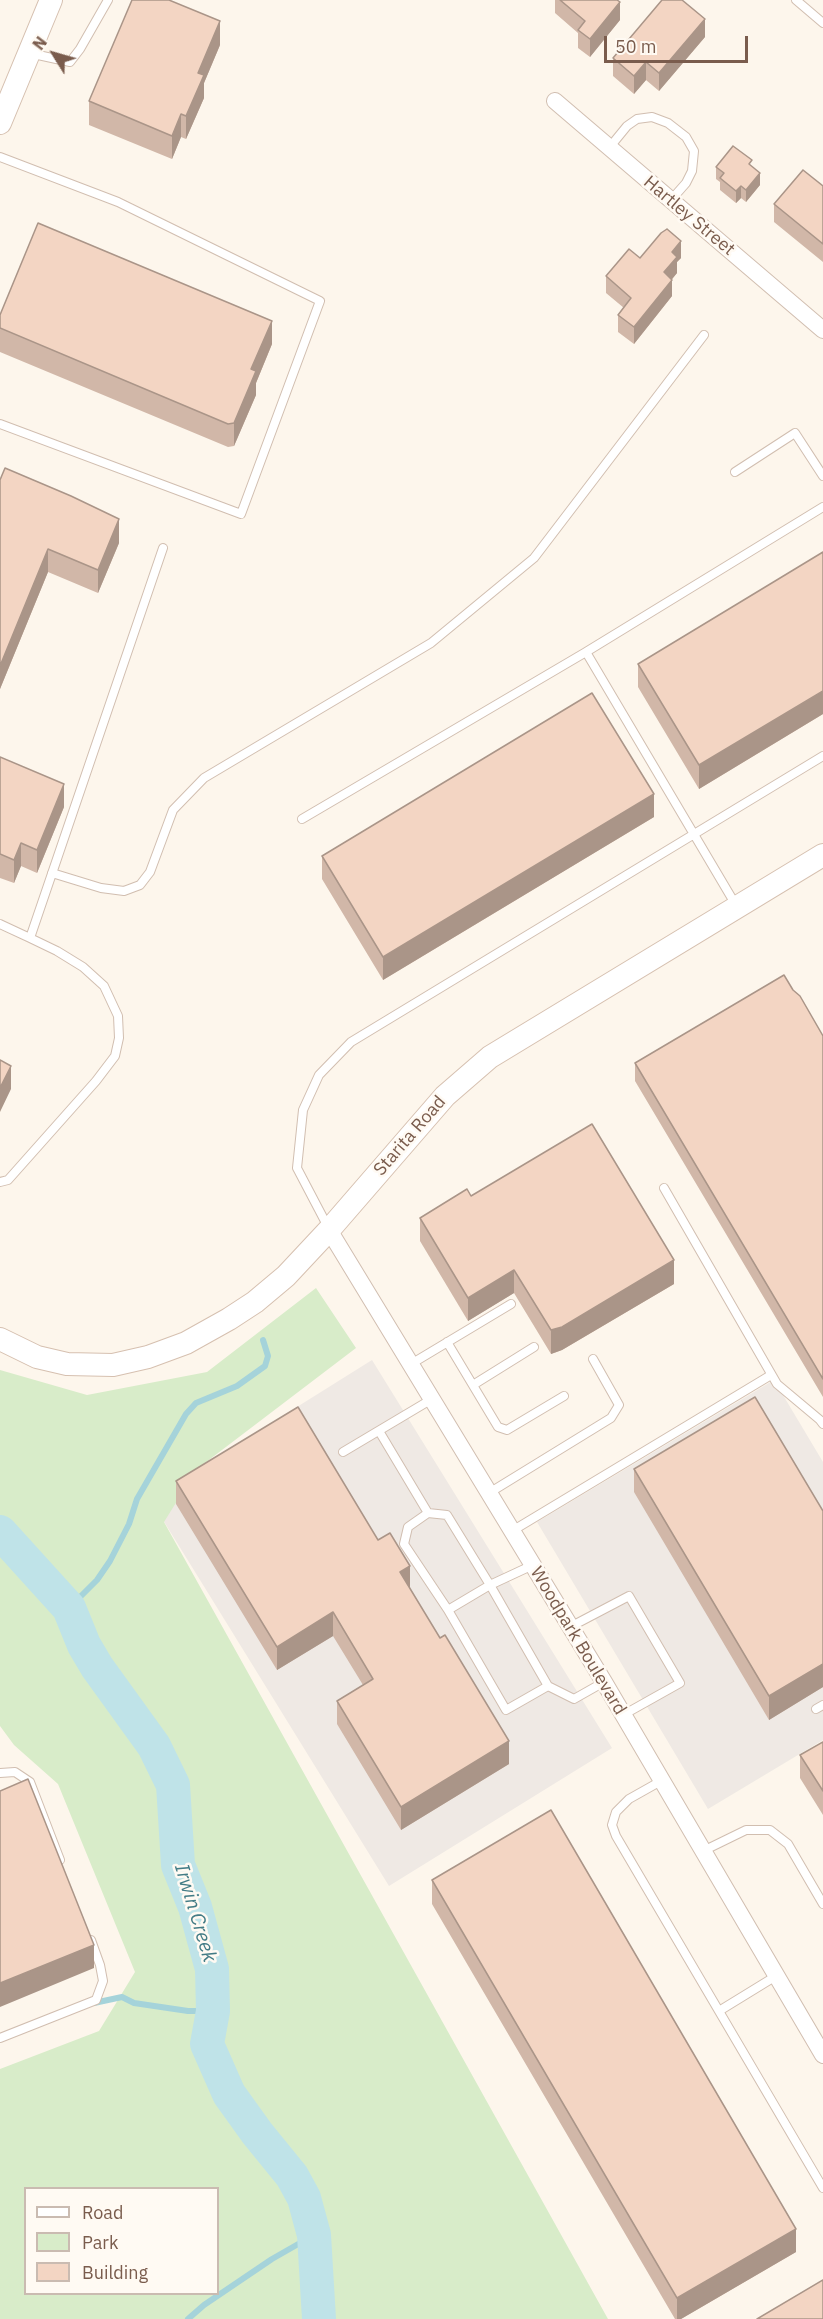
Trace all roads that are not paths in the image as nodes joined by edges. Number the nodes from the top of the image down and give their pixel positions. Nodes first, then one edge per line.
1 (51, 0) edge
2 (108, 0) edge
3 (796, 0) edge
4 (823, 23) edge
5 (29, 53) junction
6 (555, 101) dead end
7 (0, 123) edge
8 (609, 148) junction
9 (0, 157) edge
10 (671, 200) junction
11 (823, 330) edge
12 (704, 335) dead end
13 (0, 424) edge
14 (735, 472) dead end
15 (823, 476) edge
16 (823, 507) edge
17 (163, 548) dead end
18 (586, 652) junction
19 (823, 756) edge
20 (302, 819) dead end
21 (693, 833) junction
22 (823, 855) edge
23 (52, 873) junction
24 (737, 907) junction
25 (0, 924) edge
26 (30, 938) junction
27 (0, 1182) edge
28 (664, 1188) dead end
29 (329, 1230) junction
30 (511, 1304) dead end
31 (0, 1339) edge
32 (447, 1342) junction
33 (534, 1347) dead end
34 (593, 1359) dead end
35 (411, 1364) junction
36 (771, 1375) junction
37 (473, 1385) junction
38 (564, 1396) dead end
39 (432, 1399) junction
40 (823, 1424) edge
41 (379, 1431) junction
42 (344, 1452) dead end
43 (489, 1493) junction
44 (428, 1514) junction
45 (512, 1531) junction
46 (533, 1565) junction
47 (490, 1585) junction
48 (448, 1610) junction
49 (570, 1627) junction
50 (604, 1682) junction
51 (548, 1686) junction
52 (623, 1715) junction
53 (0, 1773) edge
54 (661, 1781) junction
55 (702, 1851) junction
56 (63, 1868) edge
57 (823, 1904) edge
58 (88, 1933) edge
59 (776, 1976) junction
60 (718, 2011) junction
61 (0, 2038) edge
62 (823, 2055) edge
63 (823, 2188) edge

1 - 5 street
2 - 5 lane
3 - 4 lane
5 - 7 street
6 - 8 street, Hartley Street
8 - 10 street, Hartley Street
8 - 10 lane
9 - 13 lane
10 - 11 street, Hartley Street
12 - 23 lane
14 - 15 lane
16 - 18 lane
17 - 23 lane
18 - 20 lane
18 - 21 lane
19 - 21 lane
21 - 24 lane
21 - 29 lane
22 - 24 street, Starita Road
23 - 26 lane
24 - 29 street, Starita Road
25 - 26 lane
26 - 27 lane
28 - 36 lane
29 - 31 street, Starita Road
29 - 35 street, Woodpark Boulevard
30 - 32 lane
32 - 35 lane
32 - 37 lane
33 - 37 lane
34 - 43 lane
35 - 39 street, Woodpark Boulevard
36 - 40 lane
36 - 45 lane
37 - 38 lane
39 - 41 lane
39 - 43 street, Woodpark Boulevard
41 - 42 lane
41 - 44 lane
43 - 45 street, Woodpark Boulevard
44 - 47 lane
44 - 48 lane
45 - 46 street, Woodpark Boulevard
46 - 47 lane
46 - 49 street, Woodpark Boulevard
47 - 48 lane
47 - 51 lane
48 - 51 lane
49 - 50 street, Woodpark Boulevard
49 - 52 lane
50 - 51 lane
50 - 52 street, Woodpark Boulevard
52 - 54 street, Woodpark Boulevard
53 - 56 lane
54 - 55 street, Woodpark Boulevard
54 - 60 lane
55 - 57 lane
55 - 59 street, Woodpark Boulevard
58 - 61 lane
59 - 60 lane
59 - 62 street, Woodpark Boulevard
60 - 63 lane

